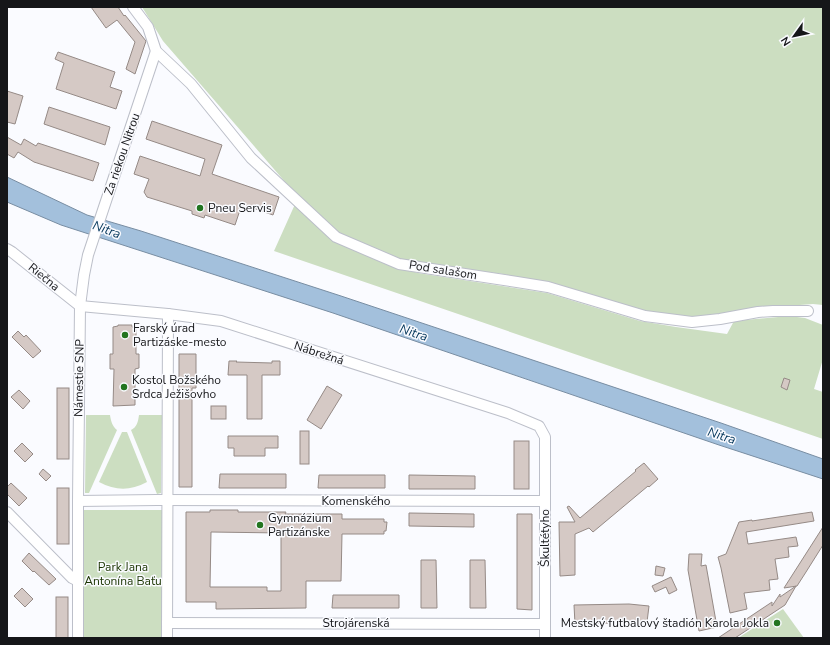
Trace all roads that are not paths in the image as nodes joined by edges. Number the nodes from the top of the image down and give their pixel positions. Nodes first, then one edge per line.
1 (134, 7) edge
2 (156, 50) junction
3 (7, 249) edge
4 (88, 256) joint
5 (80, 306) junction
6 (808, 311) dead end
7 (168, 314) junction
8 (545, 437) joint
9 (168, 500) junction
10 (78, 501) junction
11 (545, 501) junction
12 (7, 512) edge
13 (78, 581) junction
14 (167, 623) junction
15 (545, 624) junction
16 (78, 638) edge
17 (167, 638) edge
18 (545, 638) edge

1 - 2 street
2 - 4 street, Za riekou Nitrou
2 - 6 street, Pod salašom
3 - 5 street, Riečna
4 - 5 street, Námestie SNP
5 - 7 street, Nábrežná
5 - 10 street, Námestie SNP
7 - 8 street, Nábrežná
7 - 9 street
8 - 11 street, Škultétyho
9 - 10 street
9 - 11 street, Komenského
9 - 14 street
10 - 13 street, Námestie SNP
11 - 15 street, Škultétyho
12 - 13 street
13 - 16 street, Námestie SNP
14 - 15 street, Strojárenská
14 - 17 street
15 - 18 street, Škultétyho

